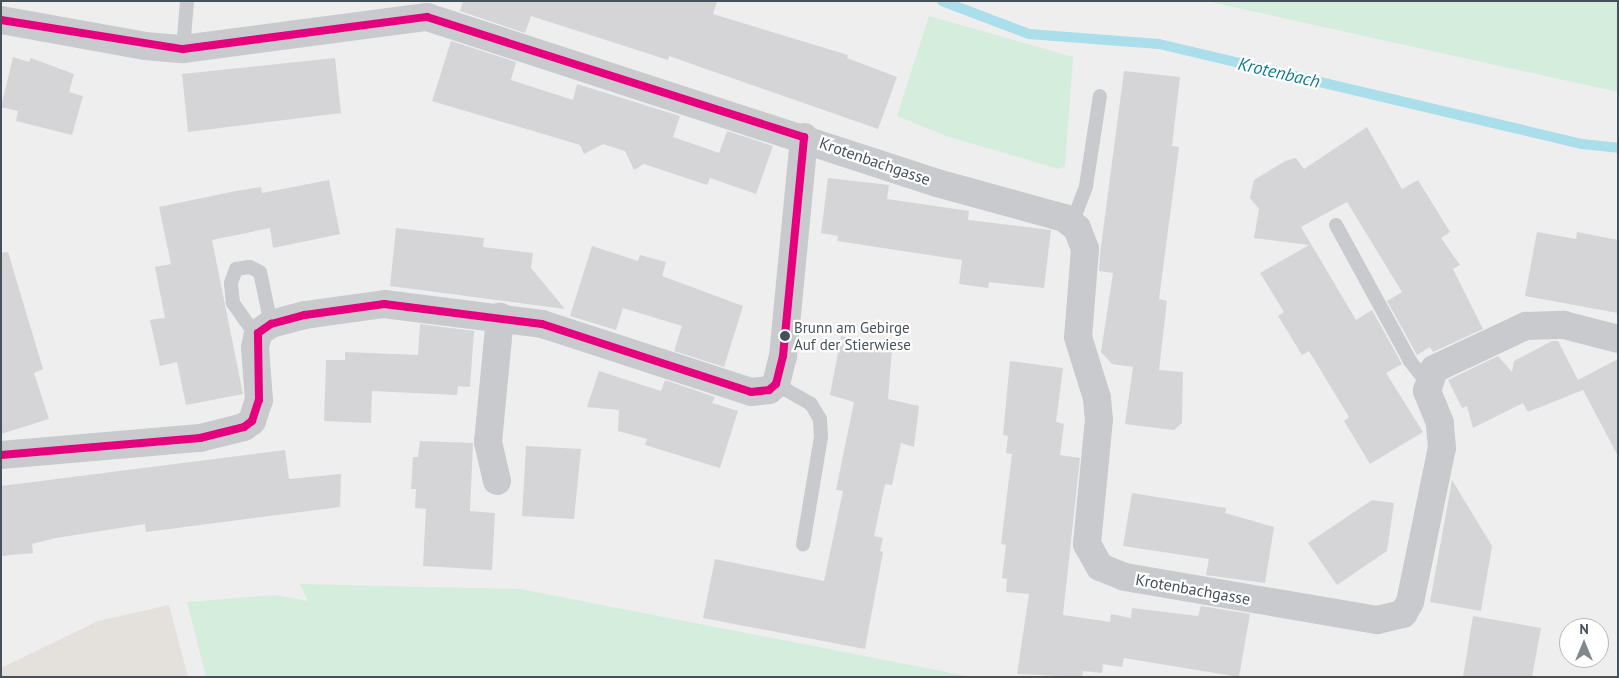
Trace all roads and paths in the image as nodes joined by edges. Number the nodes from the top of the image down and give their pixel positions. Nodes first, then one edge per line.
1 (187, 1) edge
2 (1, 20) edge
3 (184, 49) junction
4 (1100, 96) dead end
5 (804, 137) junction
6 (1072, 223) junction
7 (1336, 225) dead end
8 (500, 317) junction
9 (1618, 339) edge
10 (1427, 383) junction
11 (776, 384) junction
12 (1, 455) edge
13 (496, 481) dead end
14 (804, 544) dead end

1 - 3 lane
2 - 3 street, Krotenbachgasse
3 - 5 street, Krotenbachgasse
4 - 6 lane
5 - 6 street, Krotenbachgasse
5 - 11 street
6 - 10 street, Krotenbachgasse
7 - 10 lane, Krotenbachgasse
8 - 11 street
8 - 12 street
8 - 13 street
9 - 10 street
11 - 14 lane

